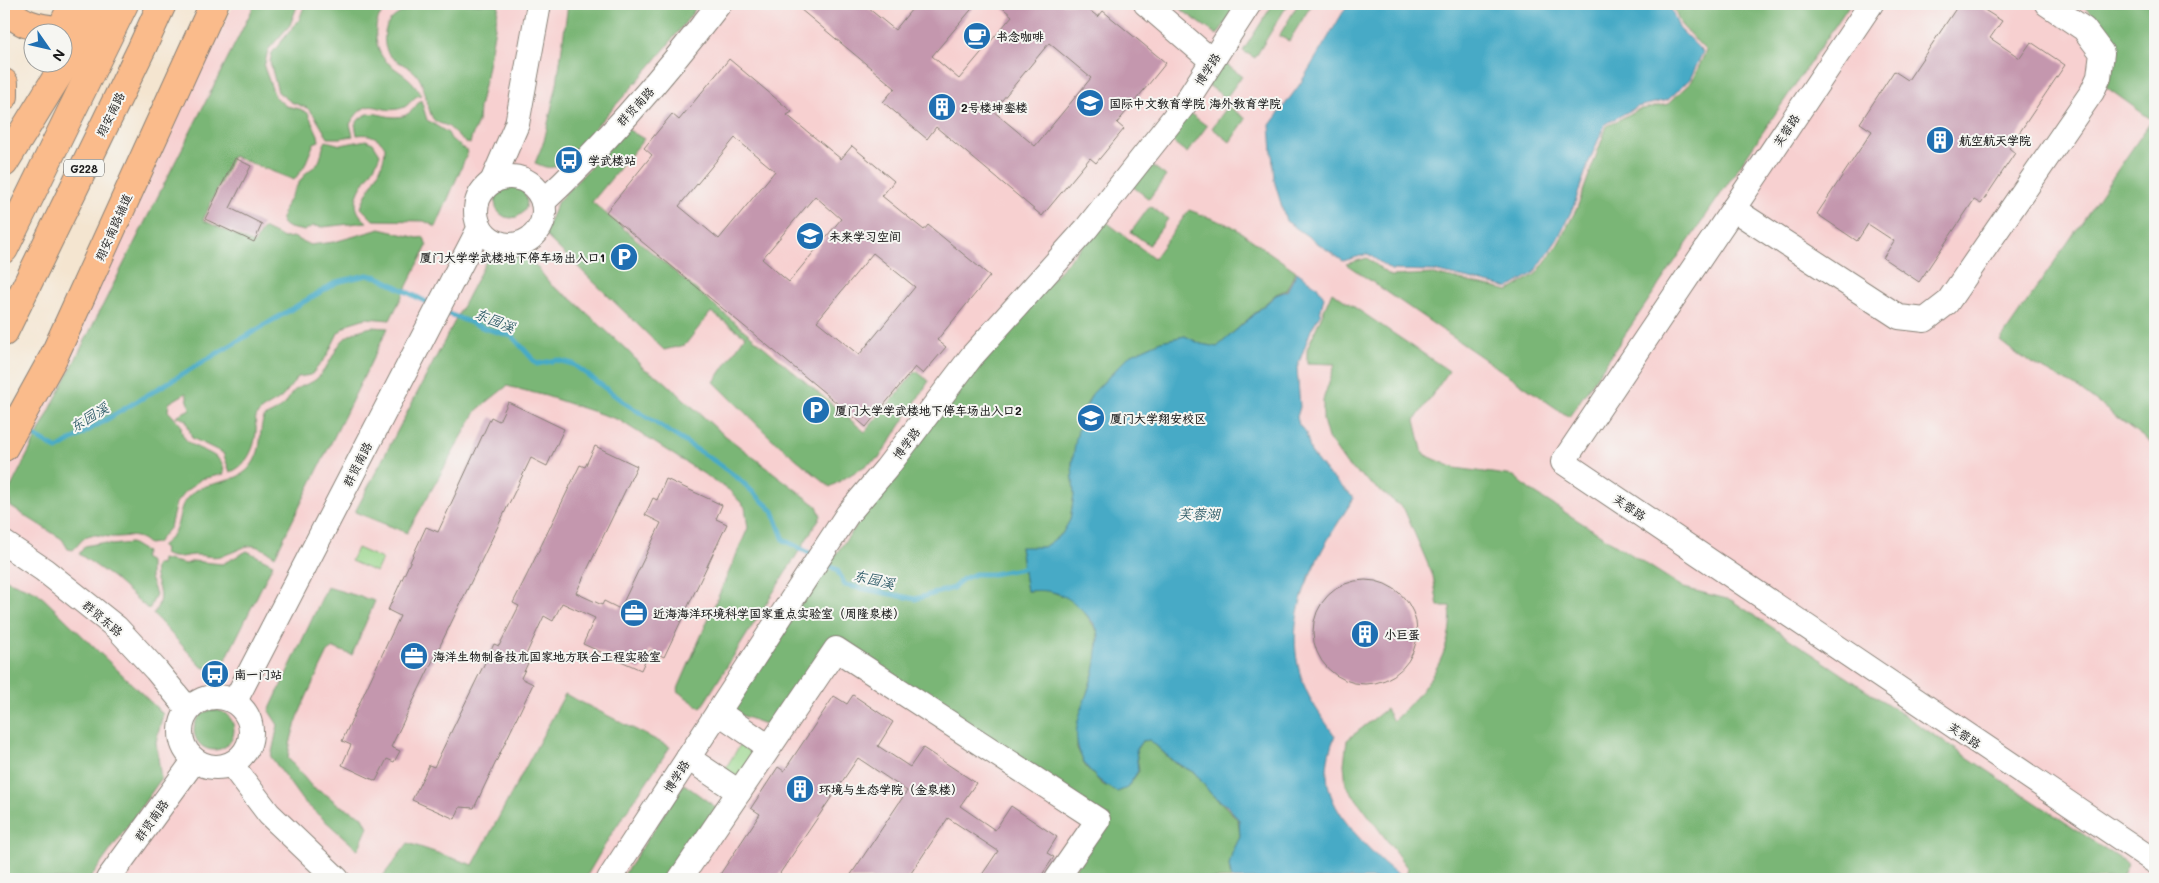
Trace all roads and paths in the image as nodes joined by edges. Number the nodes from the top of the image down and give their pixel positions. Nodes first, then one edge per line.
1 (6, 4) edge
2 (73, 4) edge
3 (102, 4) edge
4 (124, 4) edge
5 (162, 4) edge
6 (214, 4) edge
7 (540, 4) edge
8 (720, 4) edge
9 (1146, 4) edge
10 (1250, 4) edge
11 (1871, 4) edge
12 (2047, 4) edge
13 (25, 22) edge
14 (64, 22) edge
15 (1212, 61) junction
16 (42, 72) edge
17 (4, 83) edge
18 (4, 96) edge
19 (4, 156) edge
20 (4, 163) edge
21 (492, 182) junction
22 (543, 202) junction
23 (1733, 209) junction
24 (480, 227) junction
25 (4, 249) edge
26 (4, 332) edge
27 (4, 447) edge
28 (4, 543) edge
29 (234, 701) junction
30 (188, 710) junction
31 (718, 712) junction
32 (769, 747) junction
33 (688, 758) junction
34 (194, 760) junction
35 (231, 764) junction
36 (739, 792) junction
37 (2152, 866) edge
38 (108, 879) edge
39 (337, 879) edge
40 (609, 879) edge
41 (680, 879) edge
42 (1057, 879) edge

1 - 13 main road
2 - 14 main road
3 - 20 main road
4 - 25 main road, G228
5 - 26 main road, 翔安南路 / G228
6 - 27 main road, 翔安南路辅道
7 - 21 street
8 - 22 street, 群贤南路
9 - 15 street
10 - 15 street, 博学路
11 - 23 street, 芙蓉路
12 - 23 street
15 - 31 street, 博学路
16 - 19 main road
17 - 18 main road
21 - 22 street
21 - 24 street
22 - 24 street
23 - 37 street, 芙蓉路
24 - 29 street, 群贤南路
28 - 30 street, 群贤东路
29 - 30 street
29 - 35 street
30 - 34 street
31 - 32 street
31 - 33 street, 博学路
32 - 36 street
32 - 42 street
33 - 36 street
33 - 40 street, 博学路
34 - 35 street
34 - 38 street, 群贤南路
35 - 39 street
36 - 41 street

